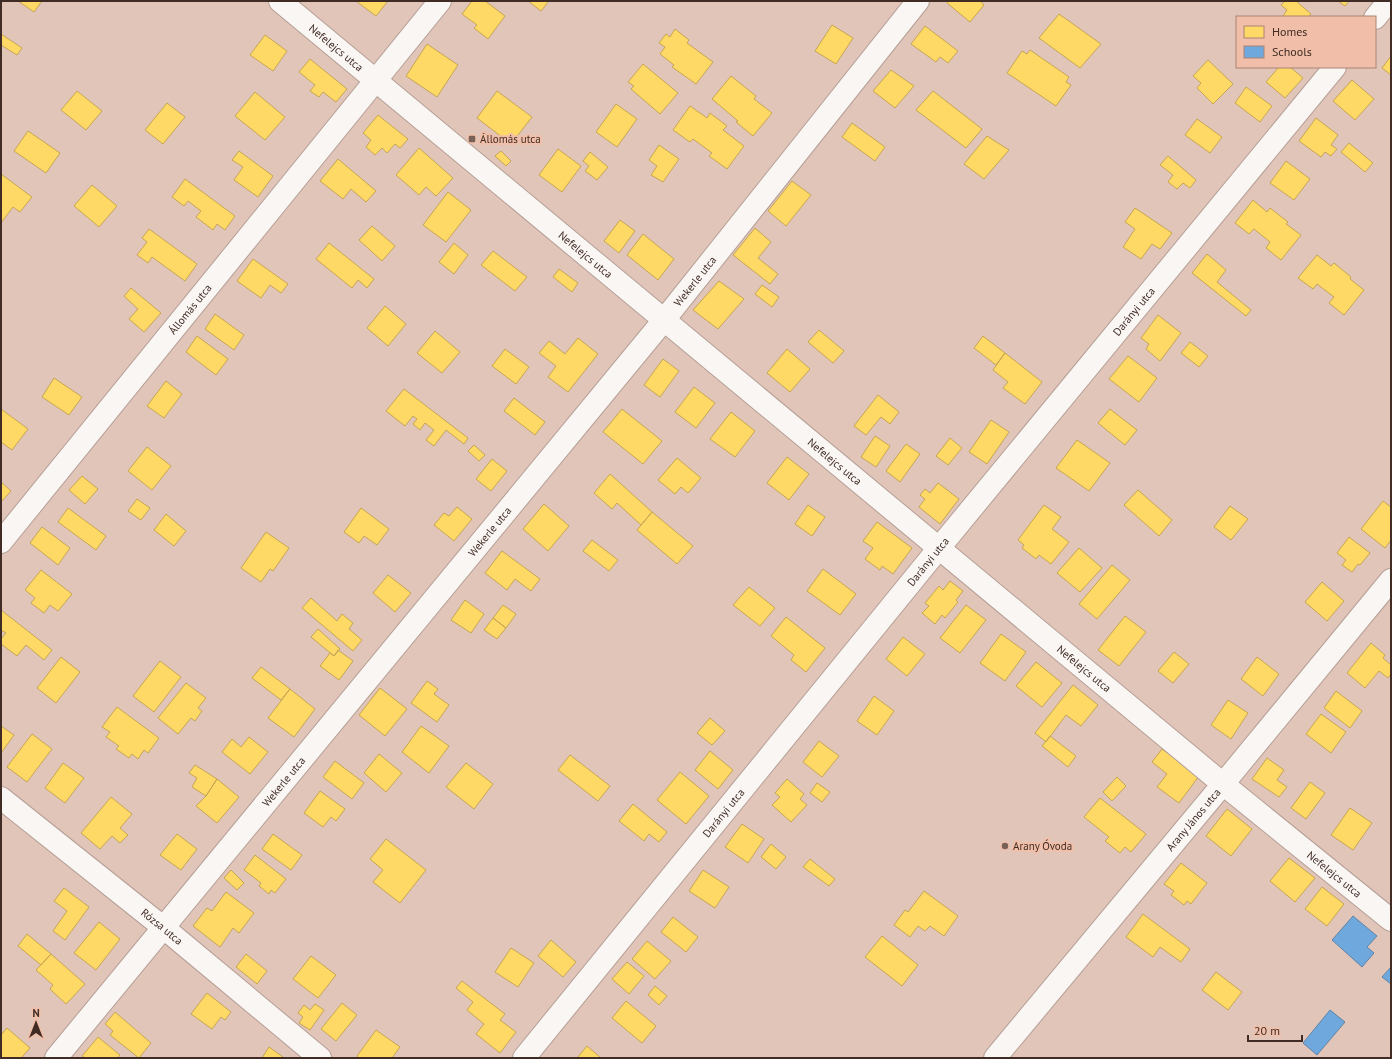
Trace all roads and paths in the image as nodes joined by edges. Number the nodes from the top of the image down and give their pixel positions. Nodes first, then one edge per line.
1 (280, 1) edge
2 (440, 1) edge
3 (918, 1) edge
4 (1389, 1) edge
5 (1376, 17) edge
6 (1334, 68) edge
7 (376, 81) junction
8 (664, 320) junction
9 (1, 542) edge
10 (939, 548) junction
11 (1391, 580) edge
12 (1223, 784) junction
13 (1, 798) edge
14 (1391, 920) edge
15 (164, 928) junction
16 (56, 1058) edge
17 (320, 1058) edge
18 (524, 1058) edge
19 (995, 1058) edge

1 - 7 street, Nefelejcs utca
2 - 7 street, Állomás utca
3 - 8 street, Wekerle utca
4 - 5 street
6 - 10 street, Darányi utca
7 - 8 street, Nefelejcs utca
7 - 9 street, Állomás utca
8 - 10 street, Nefelejcs utca
8 - 15 street, Wekerle utca
10 - 12 street, Nefelejcs utca
10 - 18 street, Darányi utca
11 - 12 street, Arany János utca
12 - 14 street, Nefelejcs utca
12 - 19 street, Arany János utca
13 - 15 street, Rózsa utca
15 - 16 street, Wekerle utca
15 - 17 street, Rózsa utca

